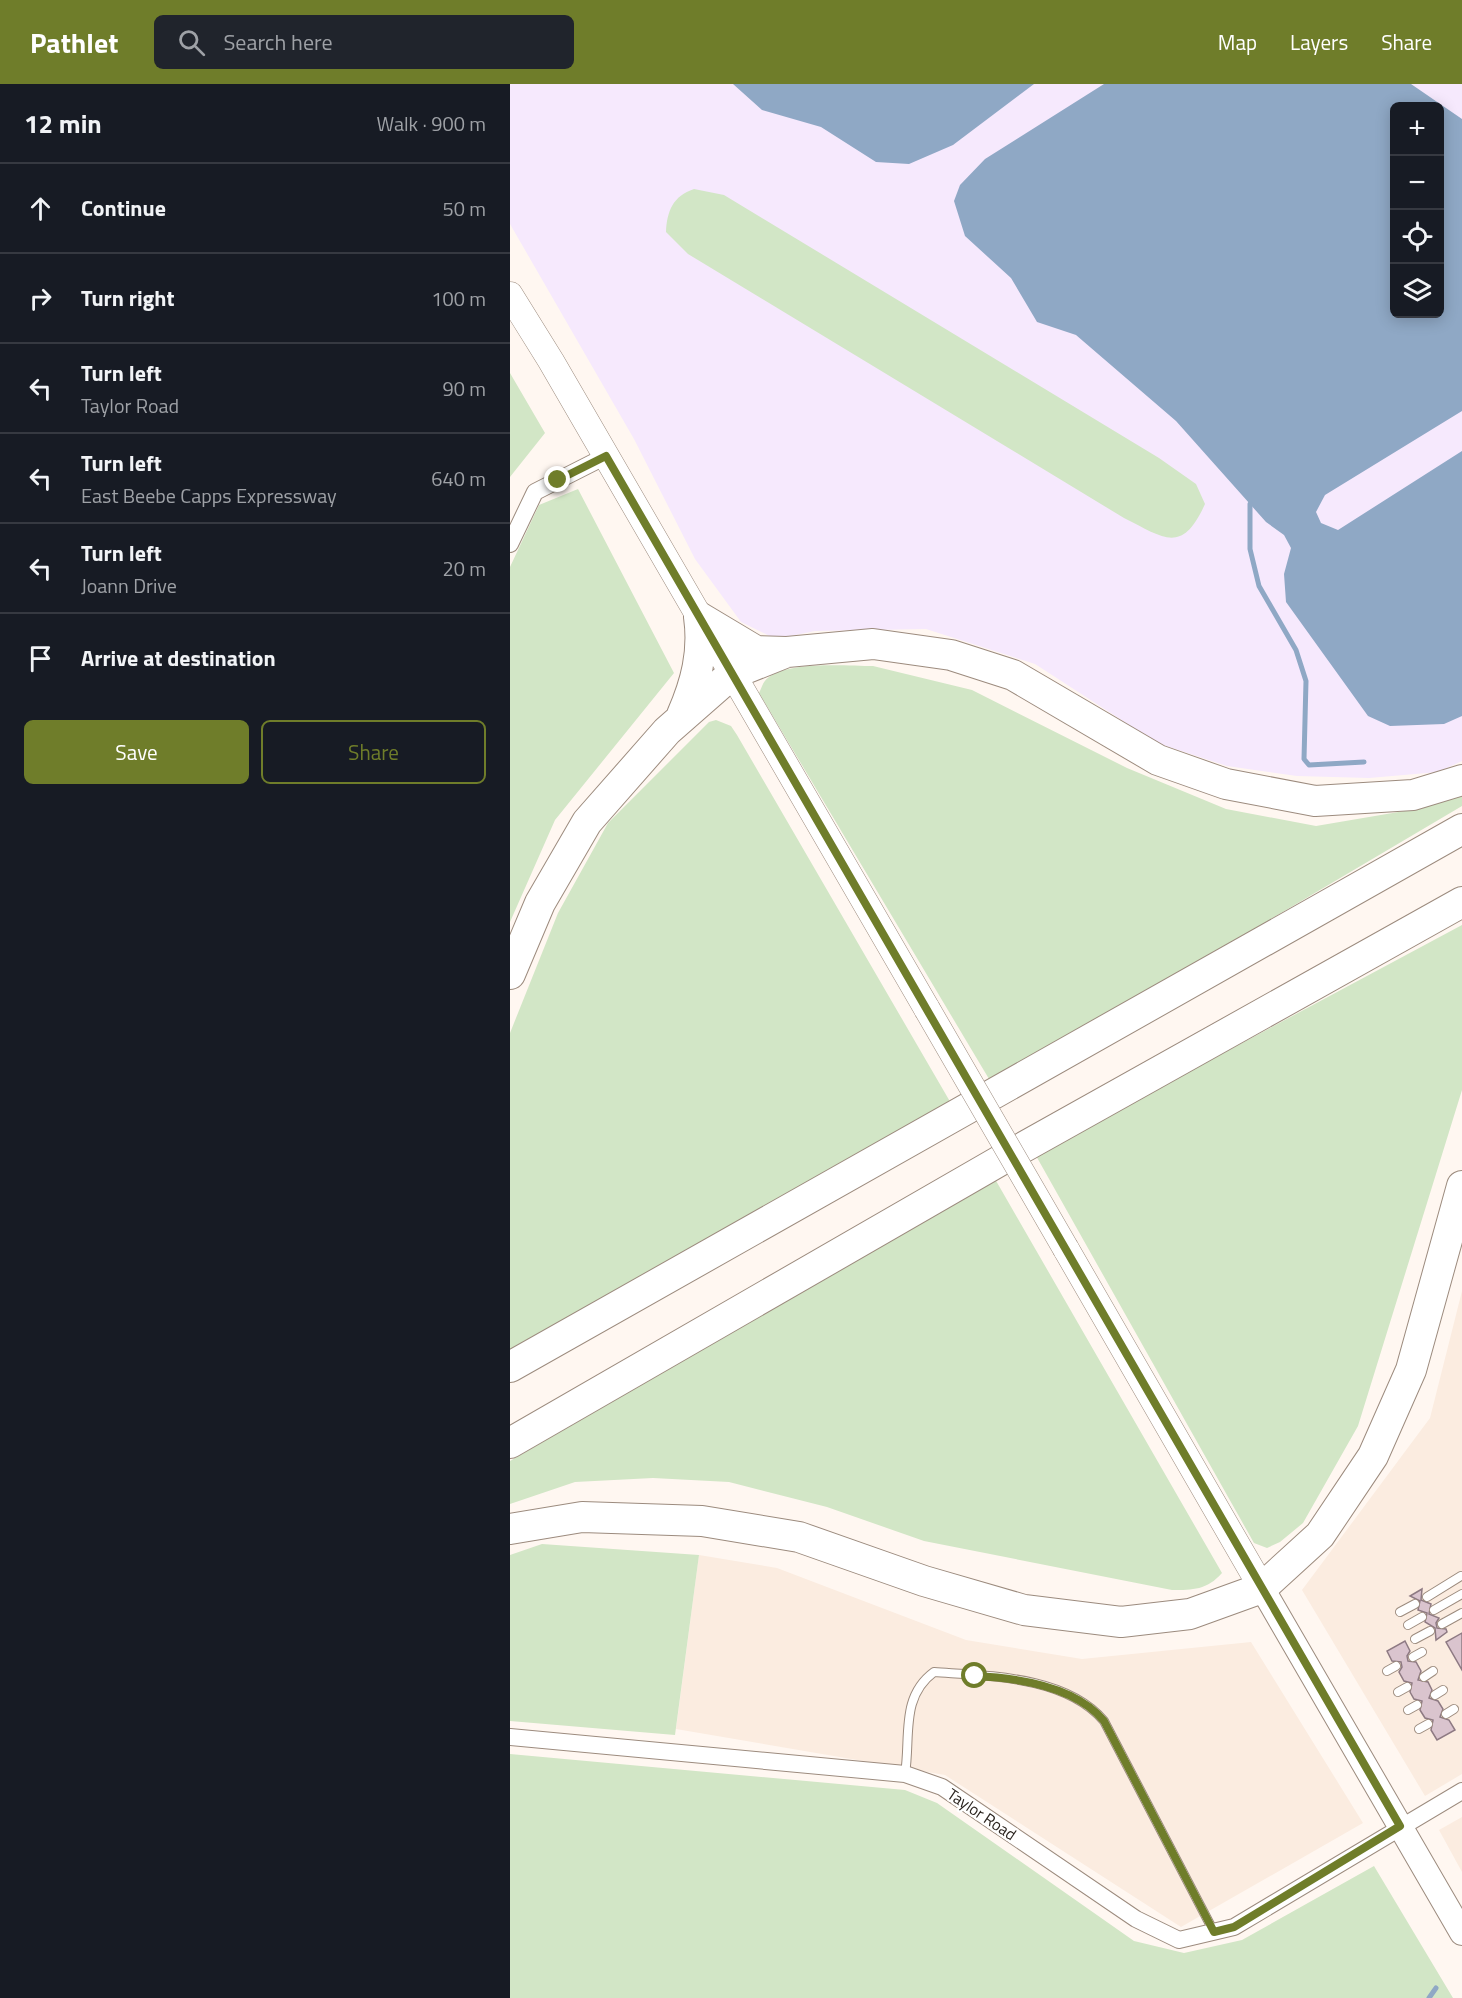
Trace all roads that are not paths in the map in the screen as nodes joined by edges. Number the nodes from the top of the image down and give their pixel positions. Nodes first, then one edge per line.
1 (510, 296) edge
2 (606, 456) junction
3 (510, 544) edge
4 (699, 617) junction
5 (787, 652) junction
6 (732, 674) junction
7 (681, 718) junction
8 (1462, 780) edge
9 (1462, 829) edge
10 (1462, 902) edge
11 (510, 974) edge
12 (1462, 1186) edge
13 (510, 1367) edge
14 (510, 1443) edge
15 (510, 1529) edge
16 (1461, 1576) edge
17 (1263, 1588) junction
18 (1462, 1594) edge
19 (1427, 1597) dead end
20 (1415, 1604) dead end
21 (1434, 1610) dead end
22 (1400, 1612) dead end
23 (1462, 1612) edge
24 (1422, 1617) dead end
25 (1442, 1624) dead end
26 (1408, 1625) dead end
27 (1430, 1631) dead end
28 (1415, 1639) dead end
29 (1422, 1652) dead end
30 (1413, 1657) dead end
31 (1396, 1666) dead end
32 (1387, 1671) dead end
33 (1433, 1671) dead end
34 (1424, 1677) dead end
35 (1407, 1687) dead end
36 (1443, 1690) dead end
37 (1398, 1692) dead end
38 (1435, 1695) dead end
39 (1417, 1705) dead end
40 (1408, 1710) dead end
41 (1428, 1724) dead end
42 (1419, 1729) dead end
43 (510, 1737) edge
44 (905, 1773) junction
45 (1462, 1791) edge
46 (1400, 1826) junction
47 (1214, 1932) junction
48 (1462, 1933) edge

1 - 2 main road
2 - 3 street
2 - 4 main road
4 - 5 highway
4 - 6 main road
4 - 7 highway
5 - 6 highway
5 - 8 highway
6 - 7 highway
6 - 17 main road, bridge
7 - 11 highway
9 - 13 highway
10 - 14 highway
12 - 17 highway
15 - 17 highway
16 - 19 lane
17 - 46 main road
18 - 21 lane
20 - 22 lane
23 - 25 lane
24 - 26 lane
27 - 28 lane
29 - 30 lane
31 - 32 lane
33 - 34 lane
35 - 37 lane
36 - 38 lane
39 - 40 lane
41 - 42 lane
43 - 44 street, Taylor Road
44 - 47 street, Taylor Road
44 - 47 lane
45 - 46 street, Taylor Road
46 - 47 street, Taylor Road
46 - 48 main road

